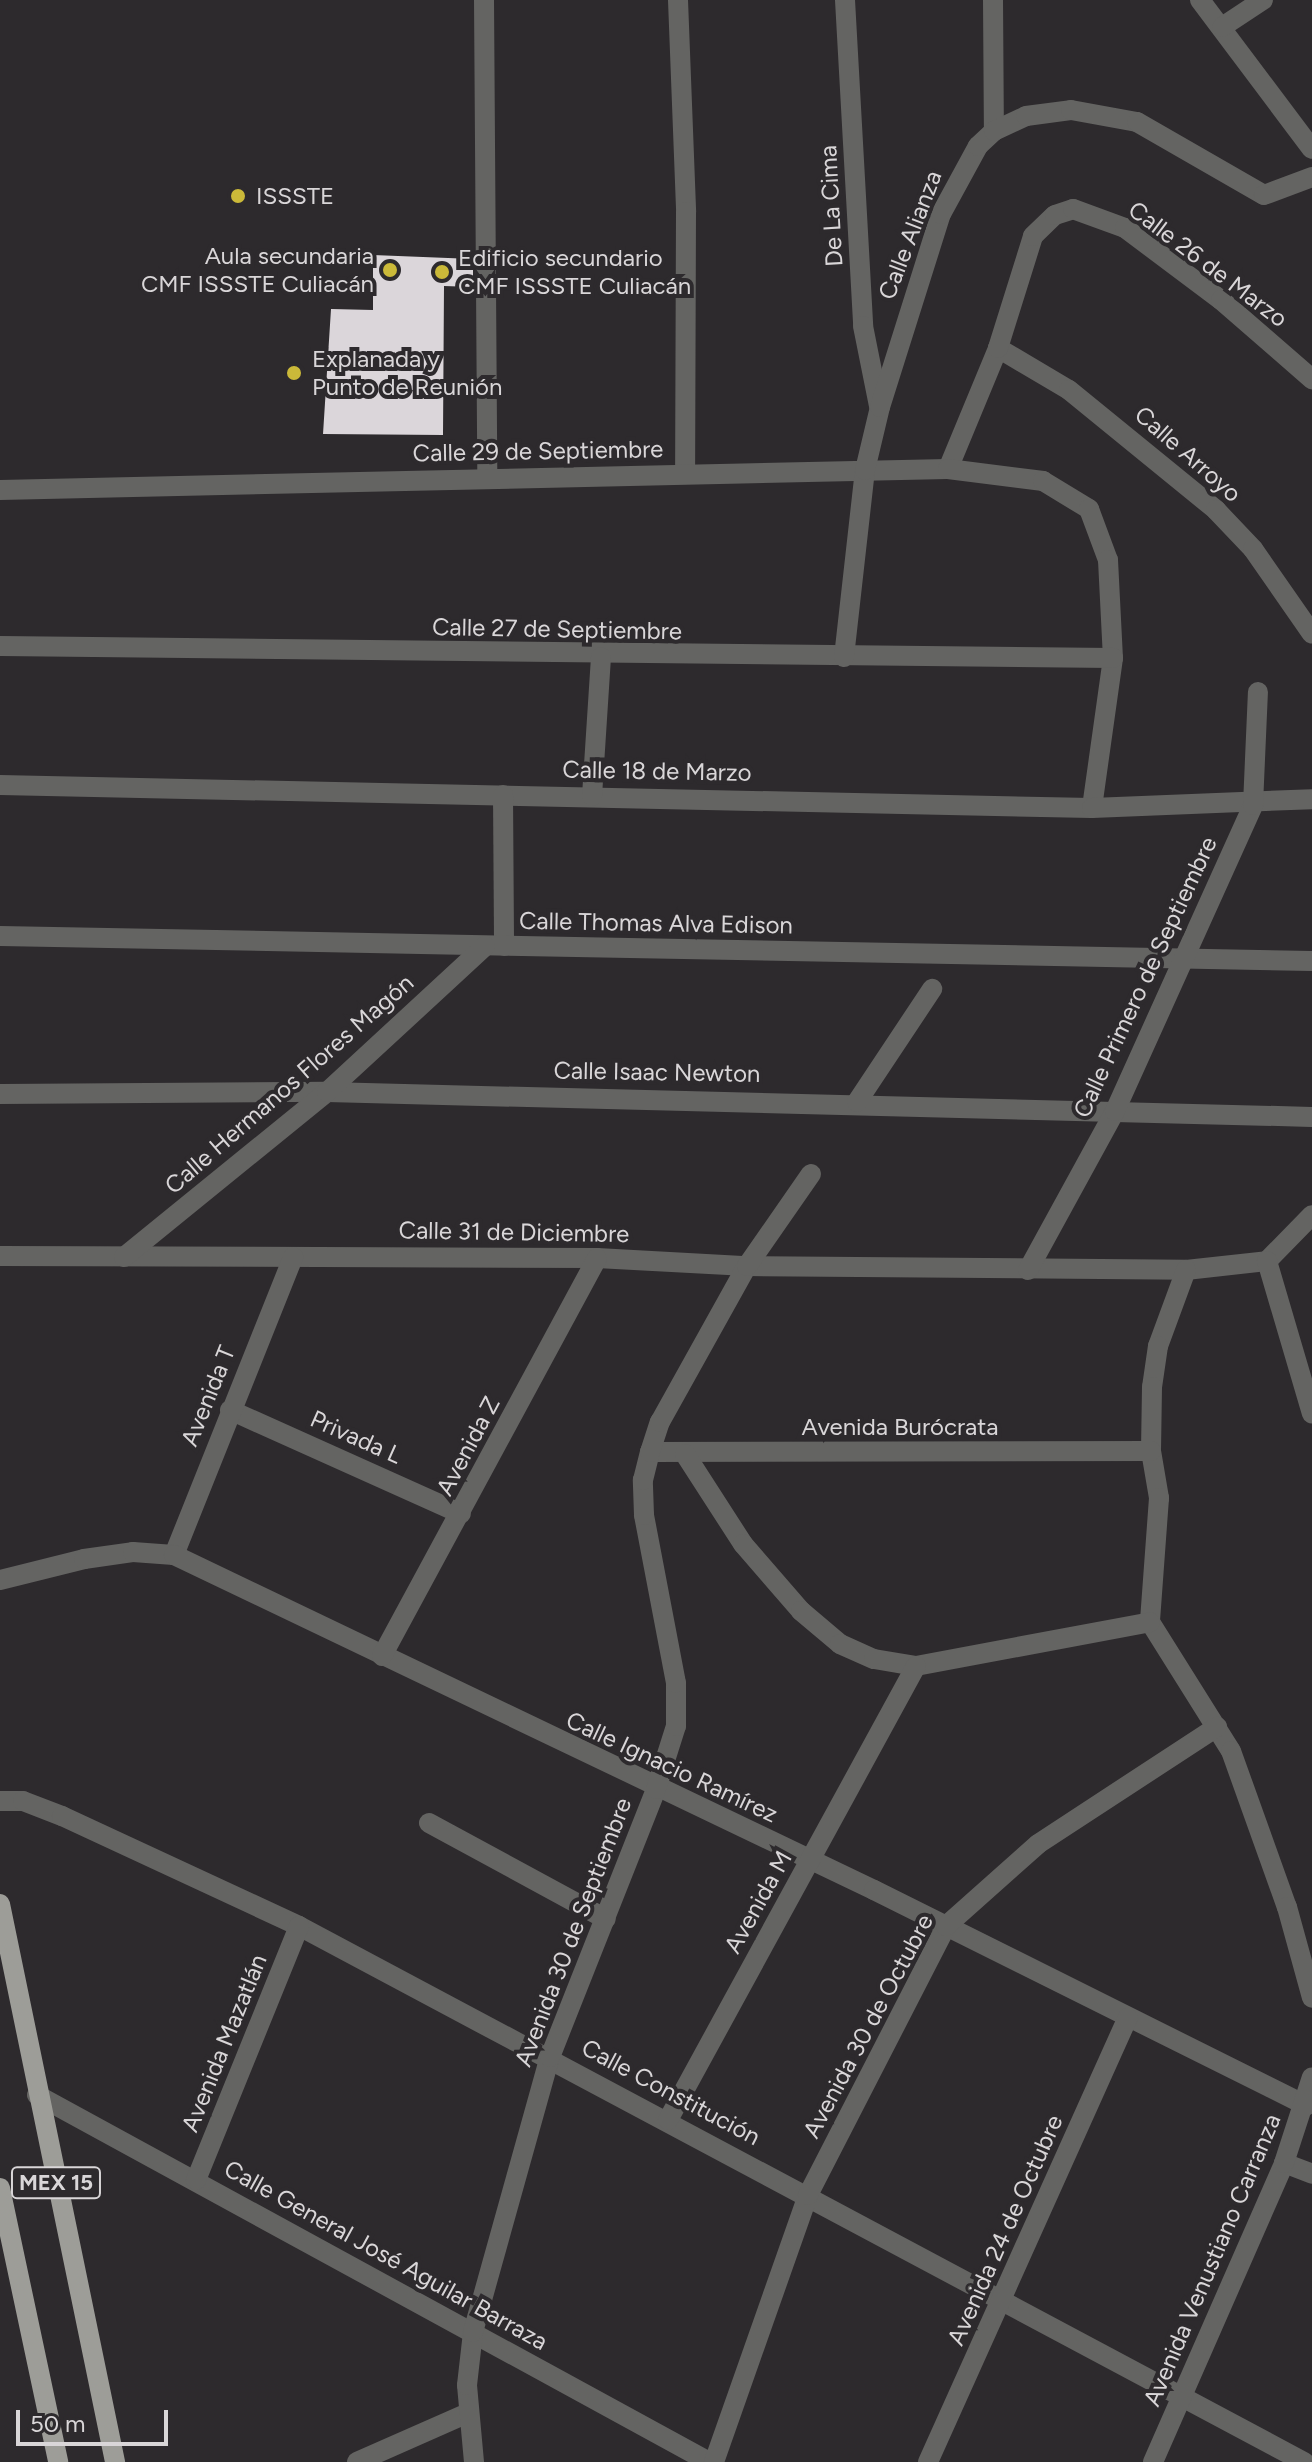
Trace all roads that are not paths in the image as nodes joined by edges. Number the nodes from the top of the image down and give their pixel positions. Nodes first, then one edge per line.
1 (484, 0) edge
2 (678, 0) edge
3 (845, 0) edge
4 (993, 0) edge
5 (1200, 0) edge
6 (1263, 0) edge
7 (1222, 27) junction
8 (994, 131) junction
9 (1312, 147) edge
10 (1312, 177) edge
11 (998, 348) junction
12 (1311, 375) edge
13 (880, 407) junction
14 (948, 469) junction
15 (865, 470) junction
16 (685, 473) junction
17 (487, 478) junction
18 (0, 490) edge
19 (1312, 634) edge
20 (0, 646) edge
21 (601, 657) junction
22 (844, 657) junction
23 (1113, 658) junction
24 (1258, 692) dead end
25 (0, 785) edge
26 (503, 795) junction
27 (592, 796) junction
28 (1312, 799) edge
29 (1253, 805) junction
30 (1092, 808) junction
31 (0, 936) edge
32 (495, 946) junction
33 (1184, 958) junction
34 (1312, 961) edge
35 (932, 989) dead end
36 (327, 1092) junction
37 (0, 1094) edge
38 (857, 1102) junction
39 (1115, 1111) junction
40 (1312, 1117) edge
41 (811, 1174) dead end
42 (1312, 1215) edge
43 (0, 1256) edge
44 (124, 1257) junction
45 (293, 1257) junction
46 (597, 1258) junction
47 (1267, 1261) junction
48 (747, 1266) junction
49 (1028, 1270) junction
50 (1186, 1270) junction
51 (230, 1410) junction
52 (1312, 1414) edge
53 (1151, 1451) junction
54 (650, 1452) junction
55 (685, 1454) junction
56 (461, 1514) junction
57 (174, 1555) junction
58 (0, 1580) edge
59 (1150, 1622) junction
60 (382, 1656) junction
61 (916, 1666) junction
62 (1217, 1727) junction
63 (656, 1789) junction
64 (0, 1801) edge
65 (429, 1823) dead end
66 (811, 1861) junction
67 (0, 1904) edge
68 (606, 1919) junction
69 (299, 1926) junction
70 (946, 1926) junction
71 (1312, 1998) edge
72 (1128, 2018) junction
73 (550, 2057) junction
74 (1312, 2077) edge
75 (37, 2095) junction
76 (1306, 2105) junction
77 (668, 2120) junction
78 (1284, 2163) junction
79 (1312, 2174) edge
80 (196, 2180) junction
81 (0, 2188) edge
82 (808, 2195) junction
83 (1003, 2299) junction
84 (473, 2332) junction
85 (1184, 2396) junction
86 (468, 2413) junction
87 (58, 2462) edge
88 (115, 2462) edge
89 (357, 2462) edge
90 (474, 2462) edge
91 (712, 2462) edge
92 (928, 2462) edge
93 (1153, 2462) edge
94 (1304, 2462) edge

1 - 17 street
2 - 16 street
3 - 13 street, De La Cima
4 - 8 street
5 - 7 street
6 - 7 street
7 - 9 street
8 - 10 street, Calle Alianza
8 - 13 street, Calle Alianza
11 - 12 street, Calle 26 de Marzo
11 - 14 street, Calle 26 de Marzo
11 - 19 street, Calle Arroyo
13 - 15 street, Calle Alianza
14 - 15 street, Calle 29 de Septiembre
14 - 23 street, Calle 29 de Septiembre
15 - 16 street, Calle 29 de Septiembre
15 - 22 street
16 - 17 street, Calle 29 de Septiembre
17 - 18 street, Calle 29 de Septiembre
20 - 21 street, Calle 27 de Septiembre
21 - 22 street, Calle 27 de Septiembre
21 - 27 street
22 - 23 street, Calle 27 de Septiembre
23 - 30 street
24 - 29 street, Calle Primero de Septiembre
25 - 26 street, Calle 18 de Marzo
26 - 27 street, Calle 18 de Marzo
26 - 32 street
27 - 30 street, Calle 18 de Marzo
28 - 29 street, Calle 18 de Marzo
29 - 30 street, Calle 18 de Marzo
29 - 33 street, Calle Primero de Septiembre
31 - 32 street, Calle Thomas Alva Edison
32 - 33 street, Calle Thomas Alva Edison
32 - 36 street, Calle Hermanos Flores Magón
33 - 34 street, Calle Thomas Alva Edison
33 - 39 street, Calle Primero de Septiembre
35 - 38 street
36 - 37 street, Calle Isaac Newton
36 - 38 street, Calle Isaac Newton
36 - 44 street, Calle Hermanos Flores Magón
38 - 39 street, Calle Isaac Newton
39 - 40 street, Calle Isaac Newton
39 - 49 street, Calle Primero de Septiembre
41 - 48 street, Avenida 30 de Septiembre
42 - 47 street
43 - 44 street, Calle 31 de Diciembre
44 - 45 street, Calle 31 de Diciembre
45 - 46 street, Calle 31 de Diciembre
45 - 51 street, Avenida T
46 - 48 street, Calle 31 de Diciembre
46 - 56 street, Avenida Z
47 - 50 street, Calle 31 de Diciembre
47 - 52 street
48 - 49 street, Calle 31 de Diciembre
48 - 54 street, Avenida 30 de Septiembre
49 - 50 street, Calle 31 de Diciembre
50 - 53 street
51 - 56 street, Privada L
51 - 57 street, Avenida T
53 - 55 street, Avenida Burócrata
53 - 59 street
54 - 55 street, Avenida Burócrata
54 - 63 street, Avenida 30 de Septiembre
55 - 61 street
56 - 60 street, Avenida Z
57 - 58 street, Calle Ignacio Ramírez
57 - 60 street, Calle Ignacio Ramírez
59 - 61 street
59 - 62 street
60 - 63 street, Calle Ignacio Ramírez
61 - 66 street, Avenida M
62 - 70 street, Avenida 30 de Octubre
62 - 71 street
63 - 66 street, Calle Ignacio Ramírez
63 - 68 street, Avenida 30 de Septiembre
64 - 69 street, Calle Constitución
65 - 68 street
66 - 70 street, Calle Ignacio Ramírez
66 - 77 street, Avenida M
67 - 75 main road, MEX 15
68 - 73 street, Avenida 30 de Septiembre
69 - 73 street, Calle Constitución
69 - 80 street, Avenida Mazatlán
70 - 72 street, Calle Ignacio Ramírez
70 - 82 street, Avenida 30 de Octubre
72 - 76 street, Calle Ignacio Ramírez
72 - 83 street, Avenida 24 de Octubre
73 - 77 street, Calle Constitución
73 - 84 street, Avenida 30 de Septiembre
74 - 76 street, Avenida Venustiano Carranza
75 - 80 street, Calle General José Aguilar Barraza
75 - 88 main road, MEX 15
76 - 78 street, Avenida Venustiano Carranza
77 - 82 street, Calle Constitución
78 - 79 street
78 - 85 street, Avenida Venustiano Carranza
80 - 84 street, Calle General José Aguilar Barraza
81 - 87 main road, MEX 15
82 - 83 street, Calle Constitución
82 - 91 street, Avenida 30 de Octubre
83 - 85 street, Calle Constitución
83 - 92 street, Avenida 24 de Octubre
84 - 86 street, Avenida 30 de Septiembre
84 - 91 street, Calle General José Aguilar Barraza
85 - 93 street, Avenida Venustiano Carranza
85 - 94 street, Calle Constitución
86 - 89 street
86 - 90 street, Avenida 30 de Septiembre

